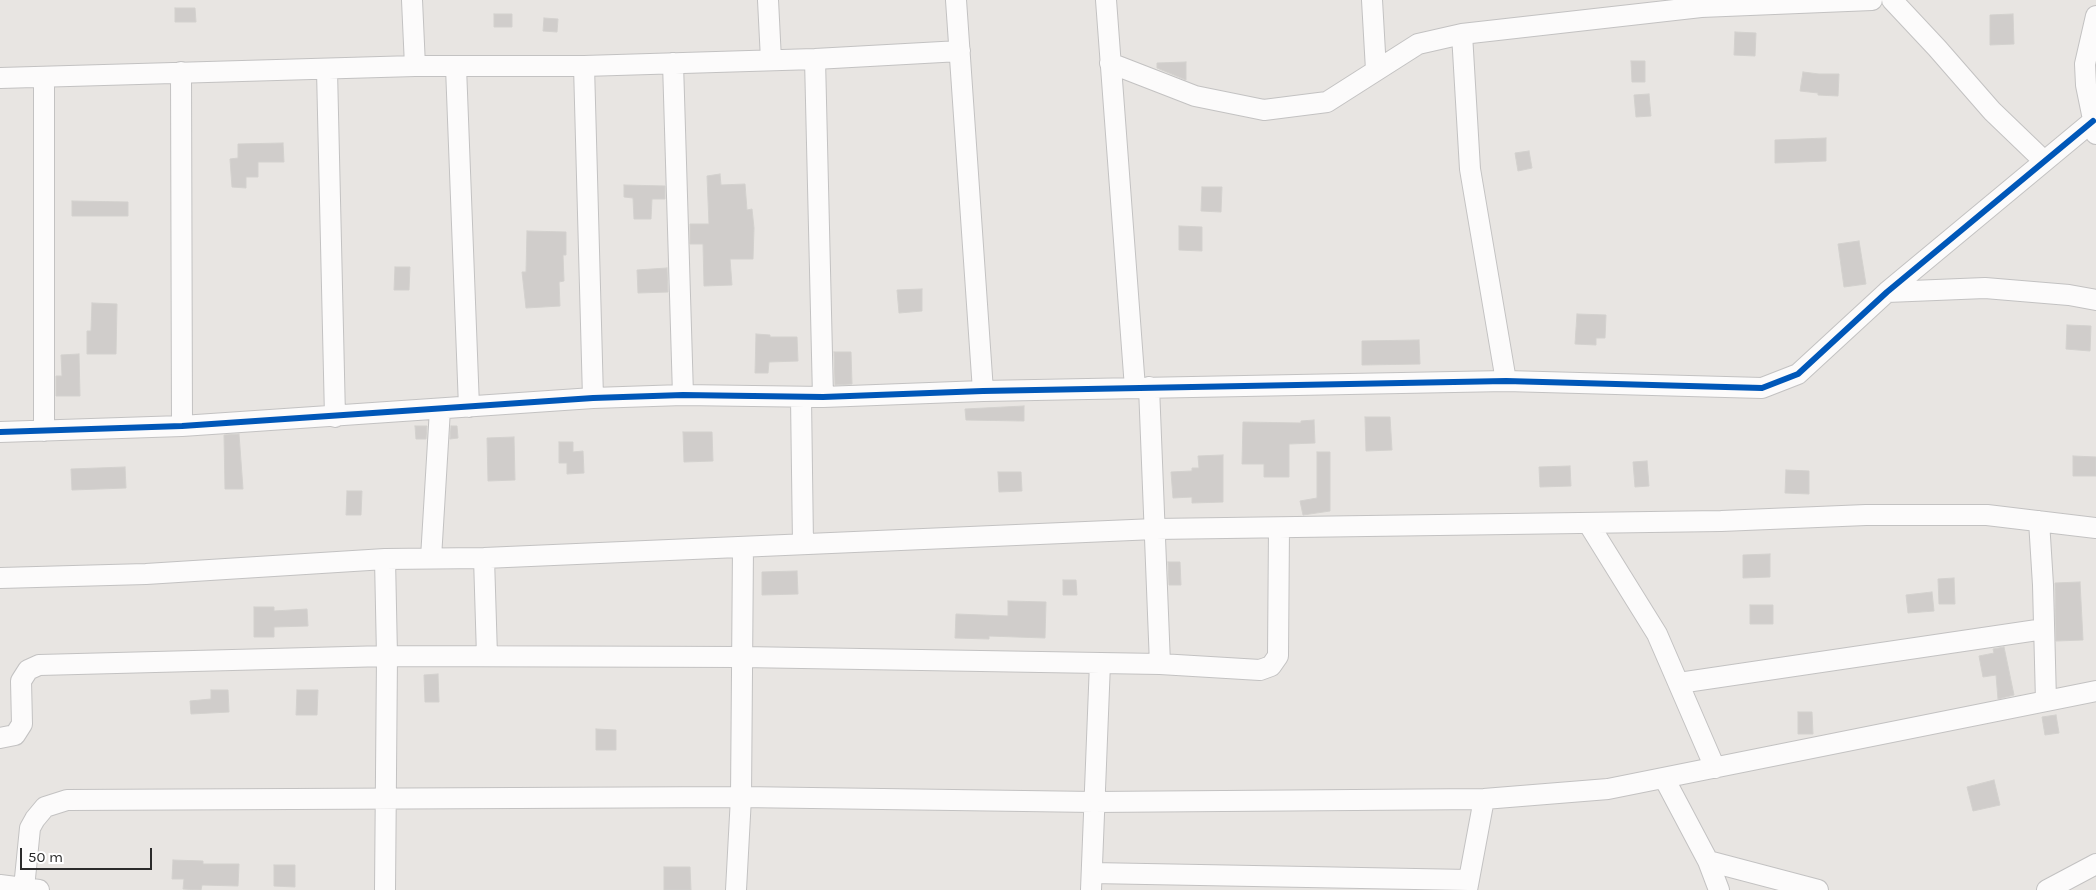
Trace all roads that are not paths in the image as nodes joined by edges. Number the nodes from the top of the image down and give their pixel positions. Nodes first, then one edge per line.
1 (412, 0) edge
2 (768, 0) edge
3 (956, 0) edge
4 (1106, 0) edge
5 (1372, 0) edge
6 (1872, 0) edge
7 (1892, 0) edge
8 (1701, 4) edge
9 (1636, 7) edge
10 (2096, 16) edge
11 (1462, 34) junction
12 (960, 50) junction
13 (815, 59) junction
14 (771, 60) junction
15 (673, 63) junction
16 (1110, 63) junction
17 (415, 66) junction
18 (584, 66) junction
19 (456, 67) junction
20 (327, 70) junction
21 (1376, 70) junction
22 (181, 72) junction
23 (0, 78) edge
24 (44, 78) junction
25 (2094, 129) edge
26 (2044, 161) junction
27 (1887, 292) junction
28 (2096, 300) edge
29 (1506, 381) junction
30 (1142, 388) junction
31 (983, 390) junction
32 (683, 395) junction
33 (823, 397) junction
34 (593, 398) junction
35 (801, 398) junction
36 (470, 407) junction
37 (440, 409) junction
38 (335, 417) junction
39 (182, 426) junction
40 (44, 431) junction
41 (0, 432) edge
42 (2039, 521) junction
43 (1588, 523) junction
44 (1279, 528) junction
45 (2096, 528) edge
46 (1155, 529) junction
47 (803, 544) junction
48 (743, 547) junction
49 (431, 558) junction
50 (484, 558) junction
51 (385, 559) junction
52 (0, 578) edge
53 (2044, 628) junction
54 (387, 656) junction
55 (486, 656) junction
56 (742, 657) junction
57 (1100, 663) junction
58 (1160, 664) junction
59 (1679, 683) junction
60 (2096, 691) edge
61 (2046, 701) junction
62 (0, 738) edge
63 (1714, 768) junction
64 (1664, 778) junction
65 (741, 797) junction
66 (386, 798) junction
67 (1484, 798) junction
68 (1094, 802) junction
69 (1708, 861) junction
70 (2096, 864) edge
71 (1092, 882) edge
72 (1468, 885) edge
73 (15, 888) edge
74 (385, 890) edge
75 (736, 890) edge
76 (1718, 890) edge
77 (1818, 890) edge
78 (2047, 890) edge

1 - 17 street
2 - 14 street
3 - 12 street
4 - 16 street
5 - 21 street
6 - 8 street
7 - 26 street
8 - 9 street
9 - 11 street
10 - 25 street
11 - 21 street
11 - 29 street
12 - 13 street
12 - 31 street
13 - 14 street
13 - 33 street
14 - 15 street
15 - 18 street
15 - 32 street
16 - 21 street
16 - 30 street
17 - 19 street
17 - 20 street
18 - 19 street
18 - 34 street
19 - 36 street
20 - 22 street
20 - 38 street
22 - 24 street
22 - 39 street
23 - 24 street
24 - 40 street
25 - 26 street
26 - 27 street
27 - 28 street
27 - 29 street
29 - 30 street
30 - 31 street
30 - 46 street
31 - 33 street
32 - 34 street
32 - 35 street
33 - 35 street
34 - 36 street
35 - 47 street
36 - 37 street
37 - 38 street
37 - 49 street
38 - 39 street
39 - 40 street
40 - 41 street
42 - 43 street
42 - 45 street
42 - 53 street
43 - 44 street
43 - 59 street
44 - 46 street
44 - 58 street
46 - 47 street
46 - 58 street
47 - 48 street
48 - 50 street
48 - 56 street
49 - 50 street
49 - 51 street
50 - 55 street
51 - 52 street
51 - 54 street
53 - 59 street
53 - 61 street
54 - 55 street
54 - 62 street
54 - 66 street
55 - 56 street
56 - 57 street
56 - 65 street
57 - 58 street
57 - 68 street
59 - 63 street
60 - 61 street
61 - 63 street
63 - 64 street
64 - 67 street
64 - 69 street
65 - 66 street
65 - 68 street
65 - 75 street
66 - 73 street
66 - 74 street
67 - 68 street
67 - 72 street
68 - 71 street
69 - 76 street
69 - 77 street
70 - 78 street
71 - 72 street

